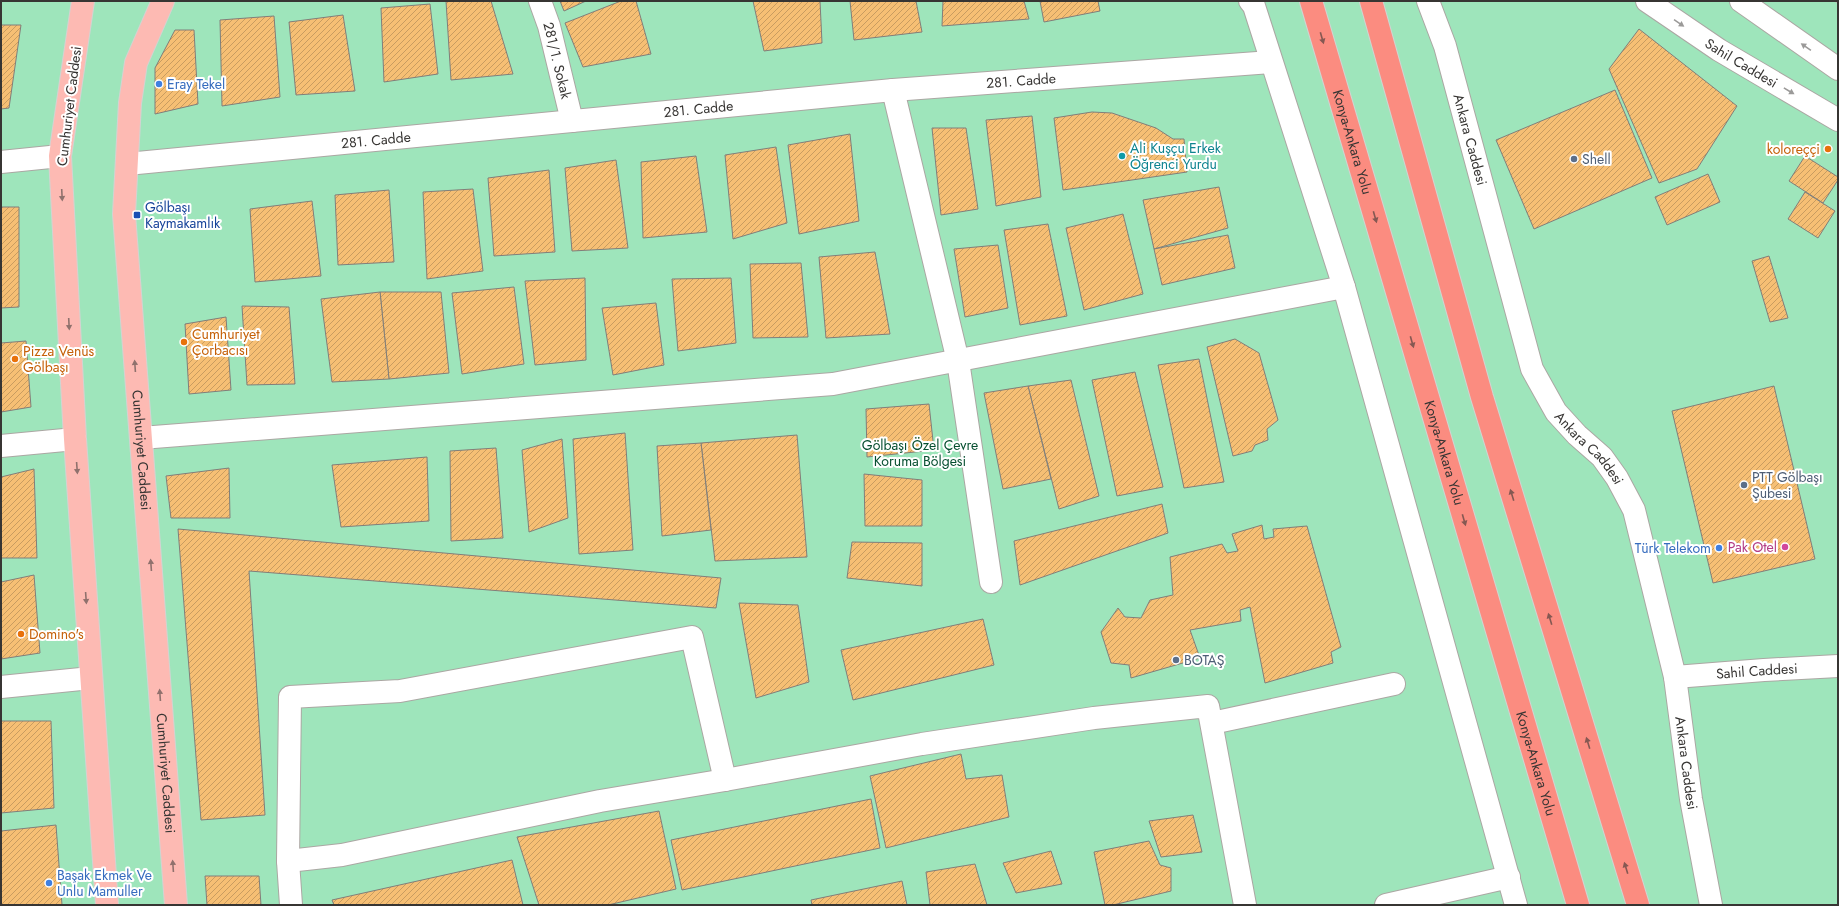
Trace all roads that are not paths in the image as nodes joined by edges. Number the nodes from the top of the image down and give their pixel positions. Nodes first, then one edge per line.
1 (83, 1) edge
2 (163, 1) edge
3 (540, 1) edge
4 (1250, 1) edge
5 (1311, 1) edge
6 (1371, 1) edge
7 (1428, 1) edge
8 (1647, 1) edge
9 (1741, 1) edge
10 (1271, 62) junction
11 (1838, 69) edge
12 (893, 90) junction
13 (1838, 120) edge
14 (572, 121) junction
15 (60, 156) junction
16 (1, 162) edge
17 (127, 164) junction
18 (1344, 287) junction
19 (958, 361) junction
20 (141, 438) junction
21 (75, 439) junction
22 (1, 446) edge
23 (991, 582) dead end
24 (1838, 666) edge
25 (1675, 677) junction
26 (91, 678) junction
27 (1394, 684) dead end
28 (1, 687) edge
29 (1212, 723) junction
30 (725, 780) junction
31 (288, 862) junction
32 (1568, 873) junction
33 (1509, 877) junction
34 (107, 905) edge
35 (176, 905) edge
36 (292, 905) edge
37 (1245, 905) edge
38 (1386, 905) edge
39 (1516, 905) edge
40 (1571, 905) edge
41 (1578, 905) edge
42 (1638, 905) edge
43 (1711, 905) edge

1 - 15 main road, Cumhuriyet Caddesi
2 - 17 main road, Cumhuriyet Caddesi
3 - 14 street, 281/1. Sokak
4 - 10 street
5 -> 32 highway, Konya-Ankara Yolu
42 -> 6 highway
7 - 25 street, Ankara Caddesi
8 -> 13 street, Sahil Caddesi
11 -> 9 street
10 - 12 street, 281. Cadde
10 - 18 street
12 - 14 street, 281. Cadde
12 - 19 street
14 - 17 street, 281. Cadde
15 - 16 street
15 -> 21 main road, Cumhuriyet Caddesi
20 -> 17 main road, Cumhuriyet Caddesi
18 - 19 street
18 - 33 street
19 - 20 street
19 - 23 street
35 -> 20 main road, Cumhuriyet Caddesi
21 - 22 street
21 -> 26 main road, Cumhuriyet Caddesi
24 - 25 street, Sahil Caddesi
25 - 43 street, Ankara Caddesi
26 - 28 street
26 - 34 main road, Cumhuriyet Caddesi
27 - 29 street
29 - 30 street
29 - 37 street
30 - 31 street
30 - 31 street
31 - 36 street
32 - 40 street
32 - 41 highway, Konya-Ankara Yolu
33 - 38 street
33 - 39 street

